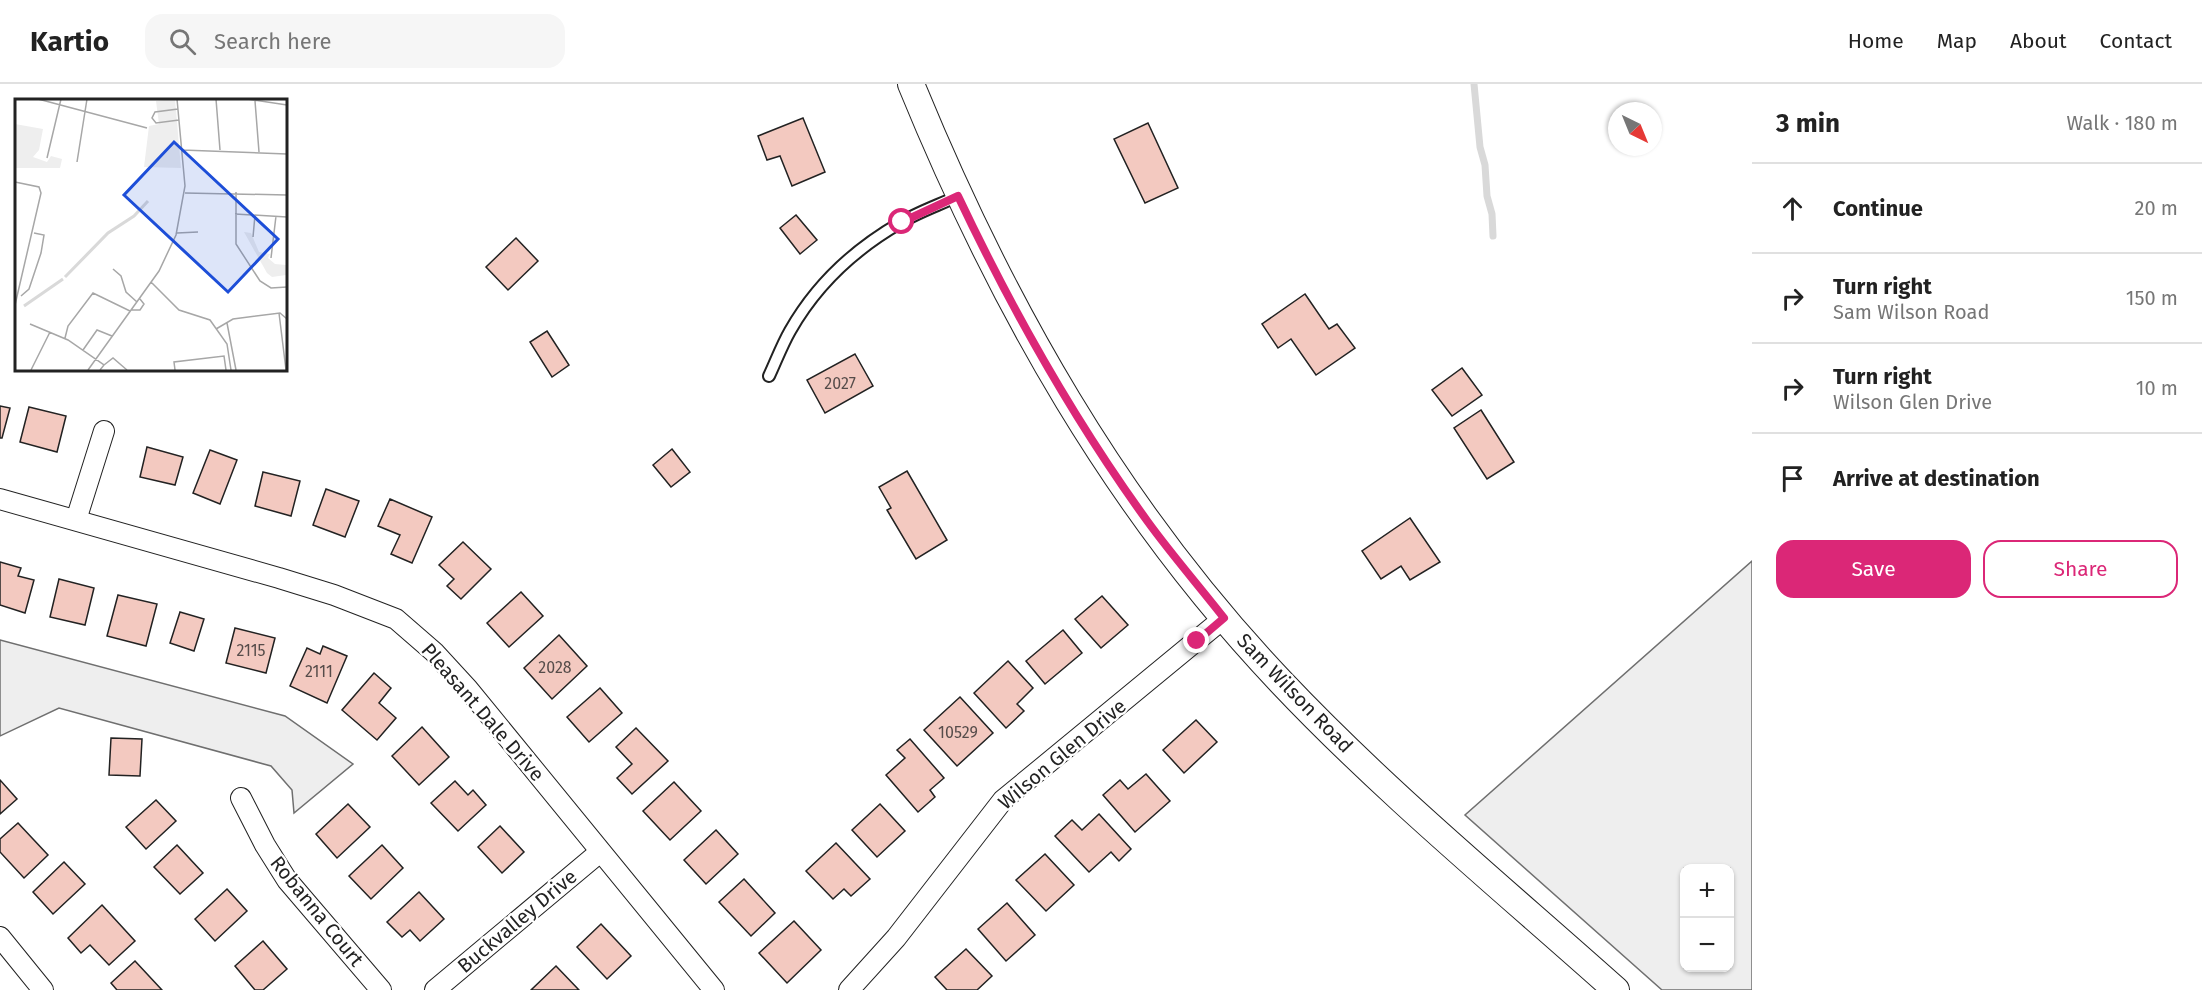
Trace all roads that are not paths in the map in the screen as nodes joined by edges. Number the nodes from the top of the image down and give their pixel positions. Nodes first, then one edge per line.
1 (911, 84) edge
2 (958, 196) junction
3 (769, 376) dead end
4 (104, 431) dead end
5 (0, 499) edge
6 (76, 520) junction
7 (1224, 618) junction
8 (242, 798) dead end
9 (600, 852) junction
10 (0, 937) edge
11 (1609, 988) edge
12 (43, 990) edge
13 (381, 990) edge
14 (435, 990) edge
15 (714, 990) edge
16 (849, 990) edge

1 - 2 street, Sam Wilson Road
2 - 3 lane
2 - 7 street, Sam Wilson Road
4 - 6 street
5 - 6 street, Pleasant Dale Drive
6 - 9 street, Pleasant Dale Drive
7 - 11 street, Sam Wilson Road
7 - 16 street, Wilson Glen Drive
8 - 13 street, Robanna Court
9 - 14 street, Buckvalley Drive
9 - 15 street, Pleasant Dale Drive
10 - 12 street

